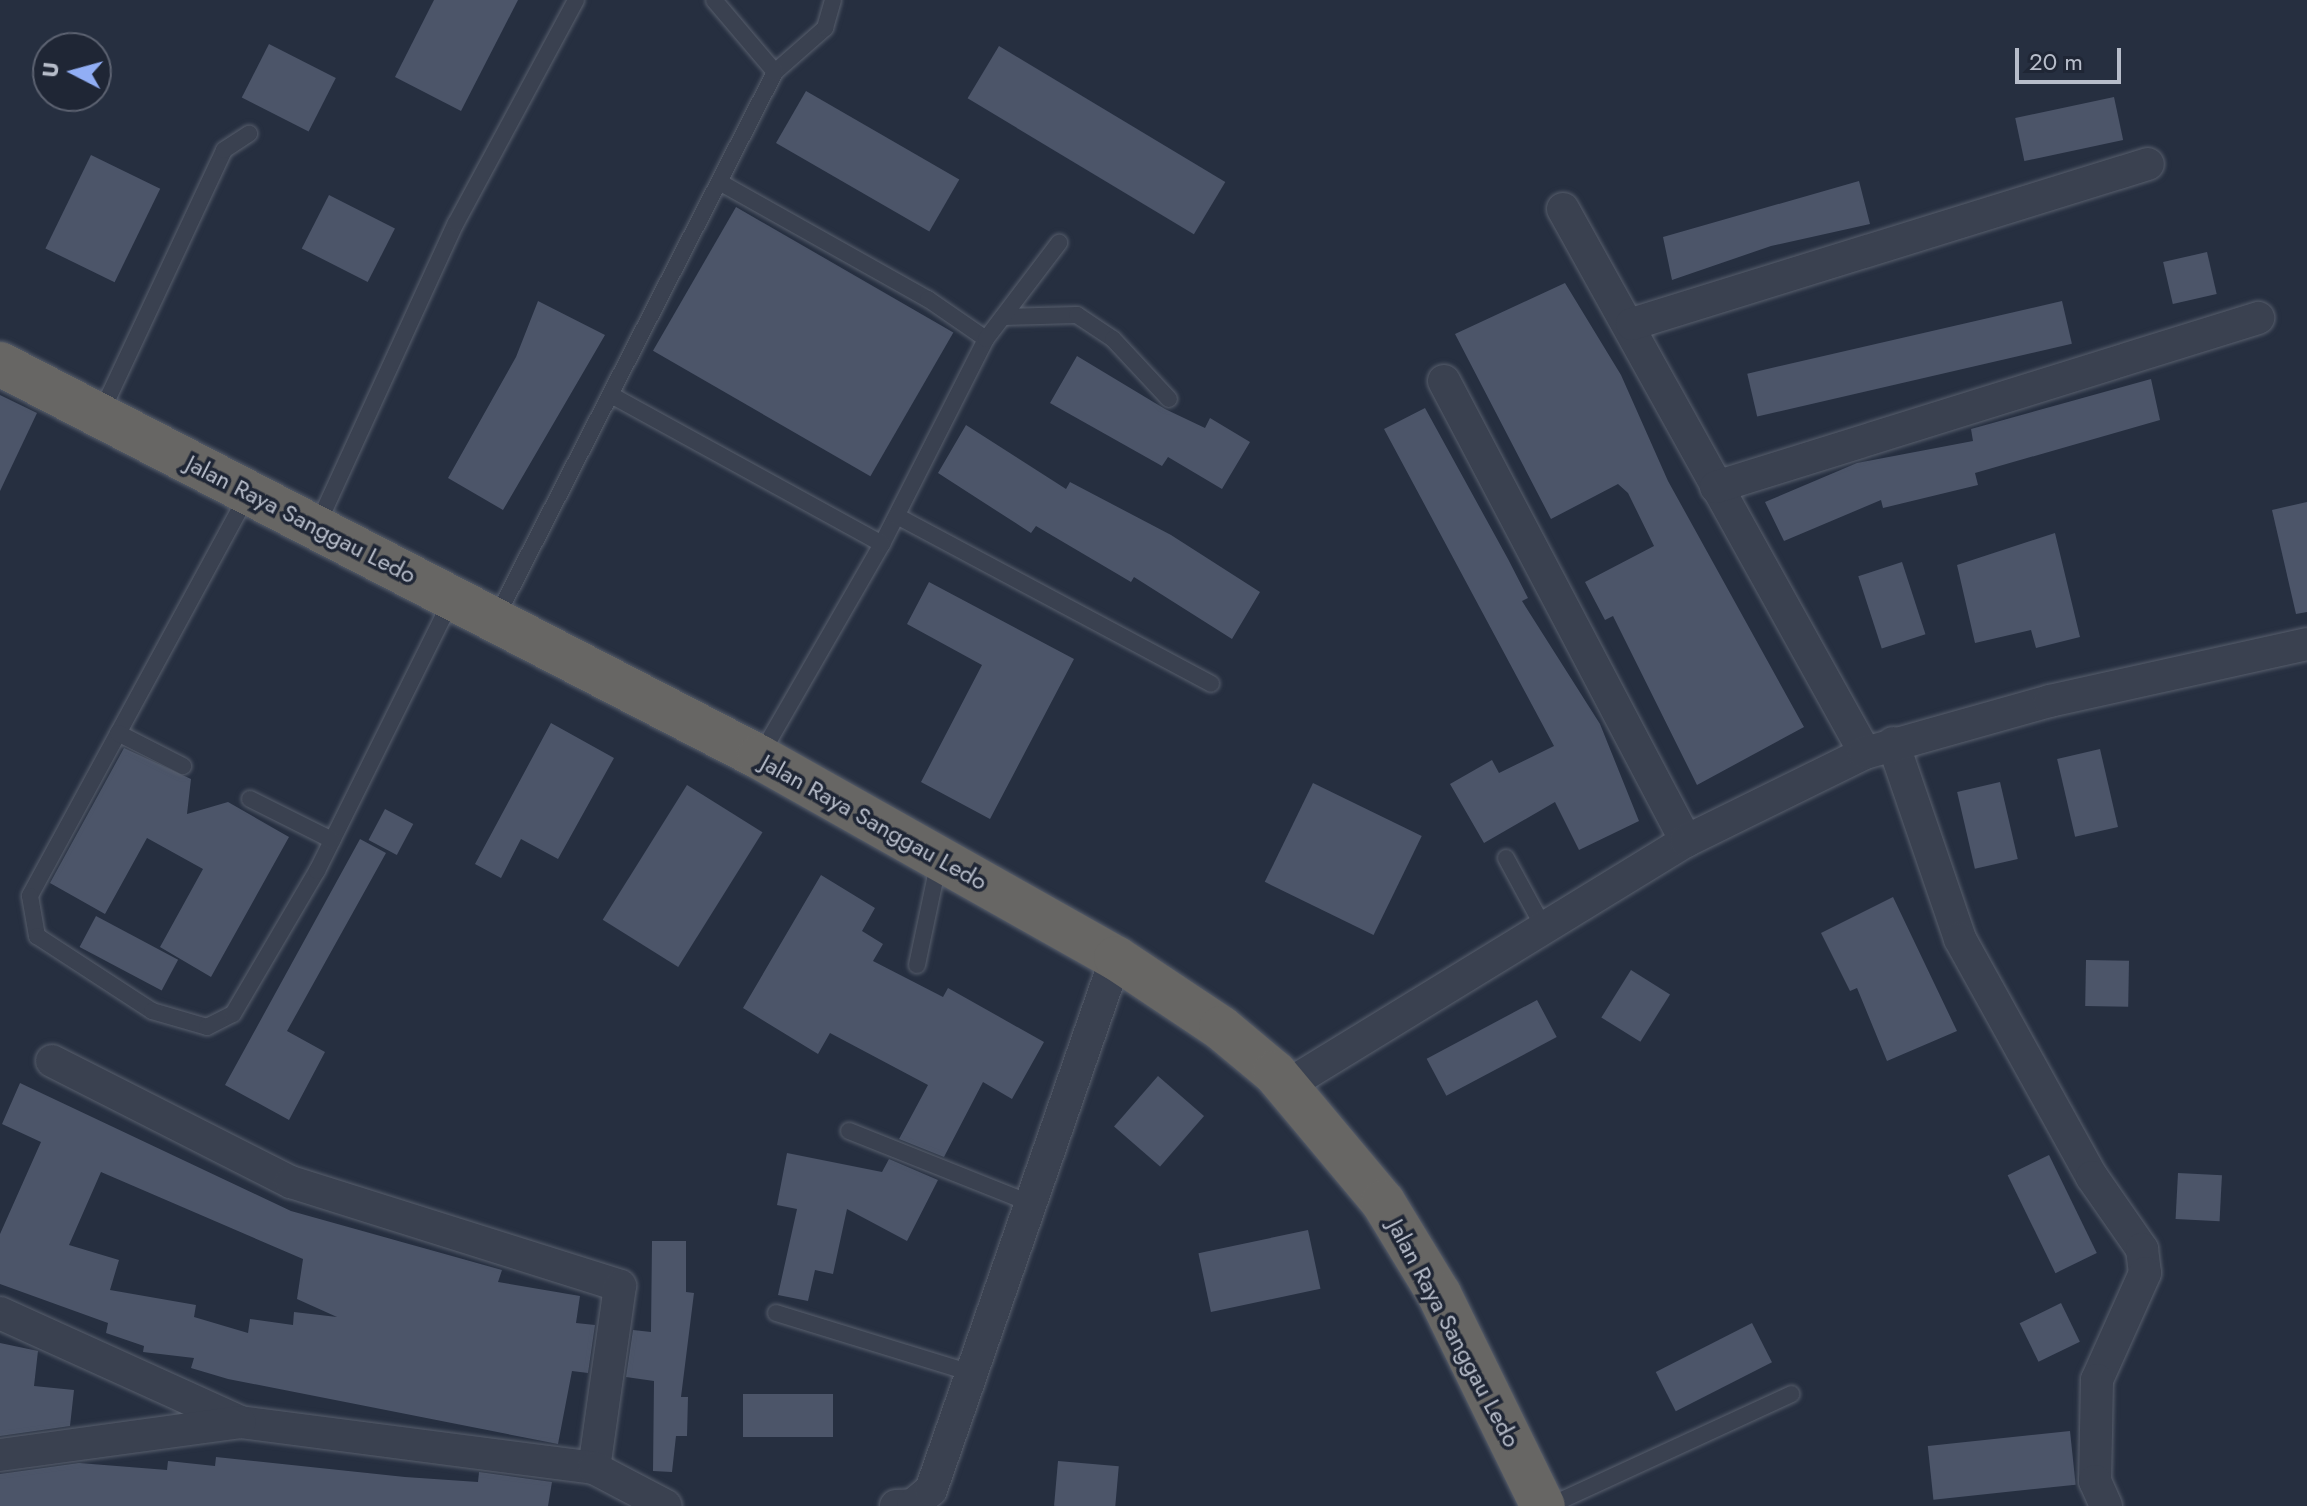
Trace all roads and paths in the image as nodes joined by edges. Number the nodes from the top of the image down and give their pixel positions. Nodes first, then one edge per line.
1 (576, 0) edge
2 (714, 0) edge
3 (833, 0) edge
4 (775, 72) junction
5 (249, 134) dead end
6 (2148, 164) dead end
7 (721, 183) junction
8 (1563, 209) dead end
9 (1059, 243) dead end
10 (1003, 317) junction
11 (2258, 318) dead end
12 (1632, 324) junction
13 (986, 339) junction
14 (0, 364) edge
15 (1444, 381) dead end
16 (613, 396) junction
17 (1169, 399) dead end
18 (100, 415) junction
19 (1716, 487) junction
20 (249, 492) junction
21 (897, 516) junction
22 (316, 528) junction
23 (882, 544) junction
24 (453, 597) junction
25 (496, 618) junction
26 (2307, 644) edge
27 (1211, 684) dead end
28 (118, 733) junction
29 (1879, 748) junction
30 (759, 757) junction
31 (183, 766) dead end
32 (250, 799) dead end
33 (332, 840) junction
34 (1686, 841) junction
35 (1506, 858) dead end
36 (939, 859) junction
37 (1544, 928) junction
38 (1116, 958) junction
39 (917, 965) dead end
40 (52, 1061) dead end
41 (1286, 1086) junction
42 (849, 1131) dead end
43 (1030, 1203) junction
44 (0, 1313) edge
45 (776, 1313) dead end
46 (968, 1372) junction
47 (1791, 1394) dead end
48 (240, 1422) junction
49 (0, 1455) edge
50 (594, 1468) junction
51 (666, 1506) edge
52 (896, 1506) edge
53 (1546, 1506) edge
54 (2106, 1506) edge

1 - 22 lane
2 - 4 lane
3 - 4 lane
4 - 7 lane
5 - 18 lane
6 - 12 street
7 - 13 lane
7 - 16 lane
8 - 12 street
9 - 10 lane
10 - 13 lane
10 - 17 lane
11 - 19 street
12 - 19 street
13 - 21 lane
14 - 18 highway, Jalan Raya Sanggau Ledo
15 - 34 street
16 - 23 lane
16 - 25 lane
18 - 20 highway, Jalan Raya Sanggau Ledo
19 - 29 street
20 - 22 highway, Jalan Raya Sanggau Ledo
20 - 28 lane
21 - 23 lane
21 - 27 lane
22 - 24 highway, Jalan Raya Sanggau Ledo
23 - 30 lane
24 - 25 highway, Jalan Raya Sanggau Ledo
24 - 33 lane
25 - 30 highway, Jalan Raya Sanggau Ledo
26 - 29 street
28 - 31 lane
28 - 33 lane
29 - 34 street
29 - 54 street
30 - 36 highway, Jalan Raya Sanggau Ledo
32 - 33 lane
34 - 37 street
35 - 37 lane
36 - 38 highway, Jalan Raya Sanggau Ledo
36 - 39 lane
37 - 41 street
38 - 41 highway, Jalan Raya Sanggau Ledo
38 - 43 street
40 - 50 street
41 - 53 highway, Jalan Raya Sanggau Ledo
42 - 43 lane
43 - 46 street
44 - 48 street
45 - 46 lane
46 - 52 street
47 - 53 lane
48 - 49 street
48 - 50 street
50 - 51 street

